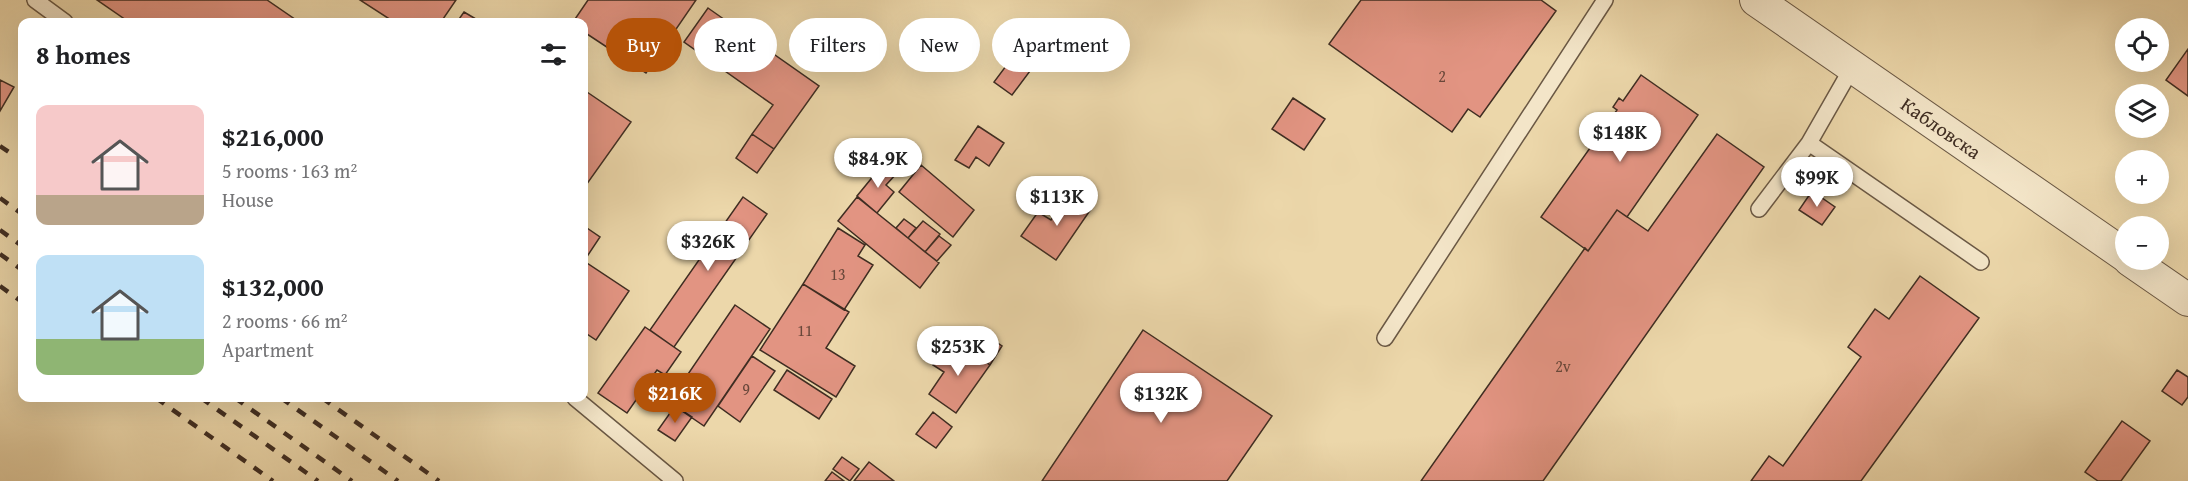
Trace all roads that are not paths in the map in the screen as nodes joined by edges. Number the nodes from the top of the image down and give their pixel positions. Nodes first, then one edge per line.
1 (34, 0) edge
2 (1605, 0) edge
3 (1756, 0) edge
4 (59, 18) edge
5 (1853, 66) junction
6 (1809, 143) junction
7 (1759, 209) dead end
8 (2115, 248) edge
9 (1981, 262) dead end
10 (2144, 270) edge
11 (2188, 300) edge
12 (1385, 338) dead end
13 (580, 402) edge
14 (675, 481) edge

1 - 4 lane
2 - 12 lane
3 - 5 street, Кабловска
5 - 6 lane
5 - 8 street, Кабловска
6 - 7 lane
6 - 9 lane
10 - 11 street
13 - 14 lane

